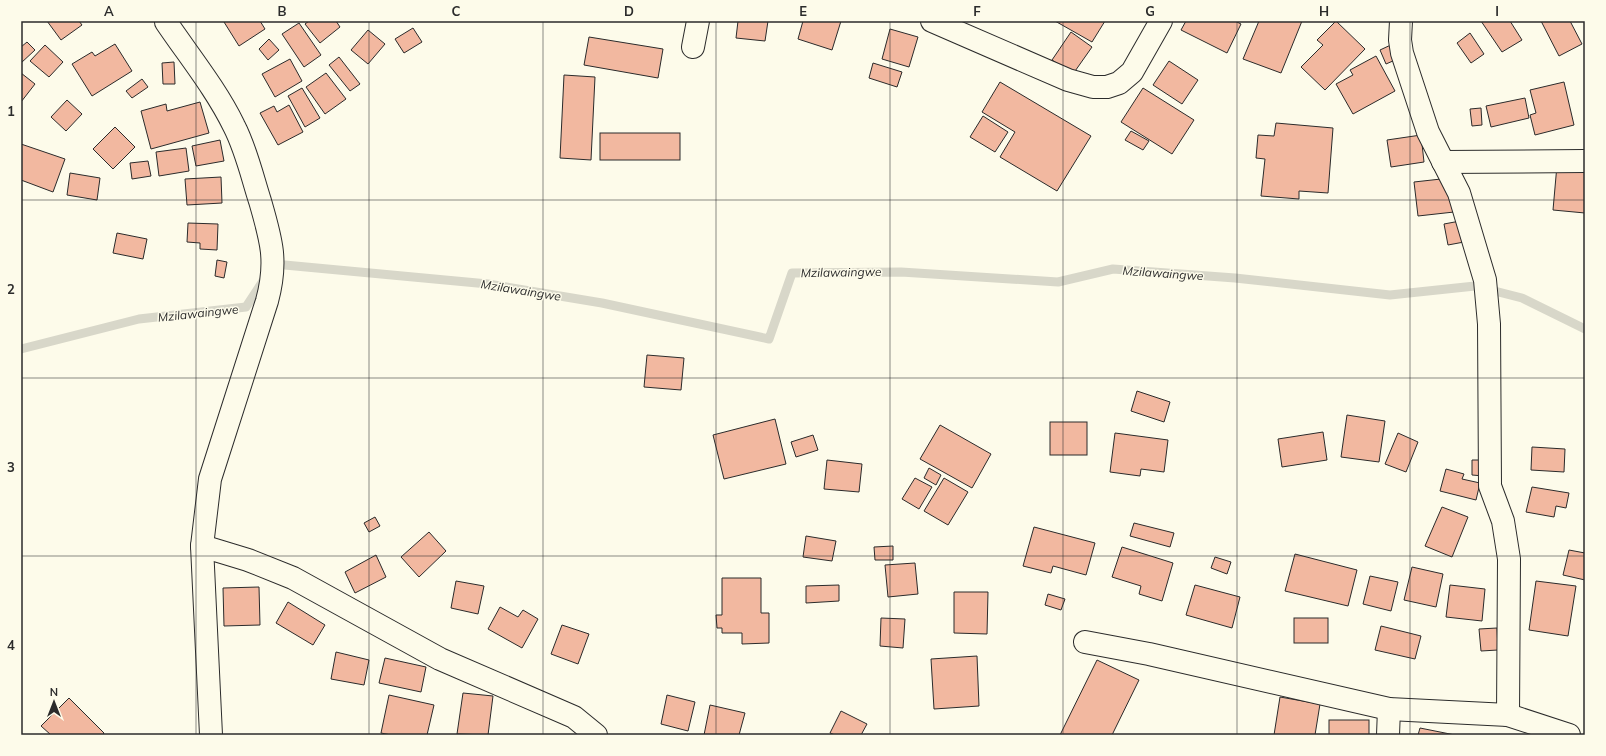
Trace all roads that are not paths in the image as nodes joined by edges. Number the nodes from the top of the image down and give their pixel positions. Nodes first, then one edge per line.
1 (165, 21) edge
2 (698, 21) edge
3 (932, 21) edge
4 (1161, 21) edge
5 (1401, 21) edge
6 (693, 46) dead end
7 (1585, 161) edge
8 (1442, 162) junction
9 (202, 546) junction
10 (1085, 642) dead end
11 (1389, 709) junction
12 (1508, 715) junction
13 (211, 735) edge
14 (596, 735) edge
15 (1388, 735) edge
16 (1569, 735) edge

1 - 9 street
2 - 6 street
3 - 4 street
5 - 8 street
7 - 8 street
8 - 12 street
9 - 13 street
9 - 14 street
10 - 11 street
11 - 12 street
11 - 15 street
12 - 16 street

